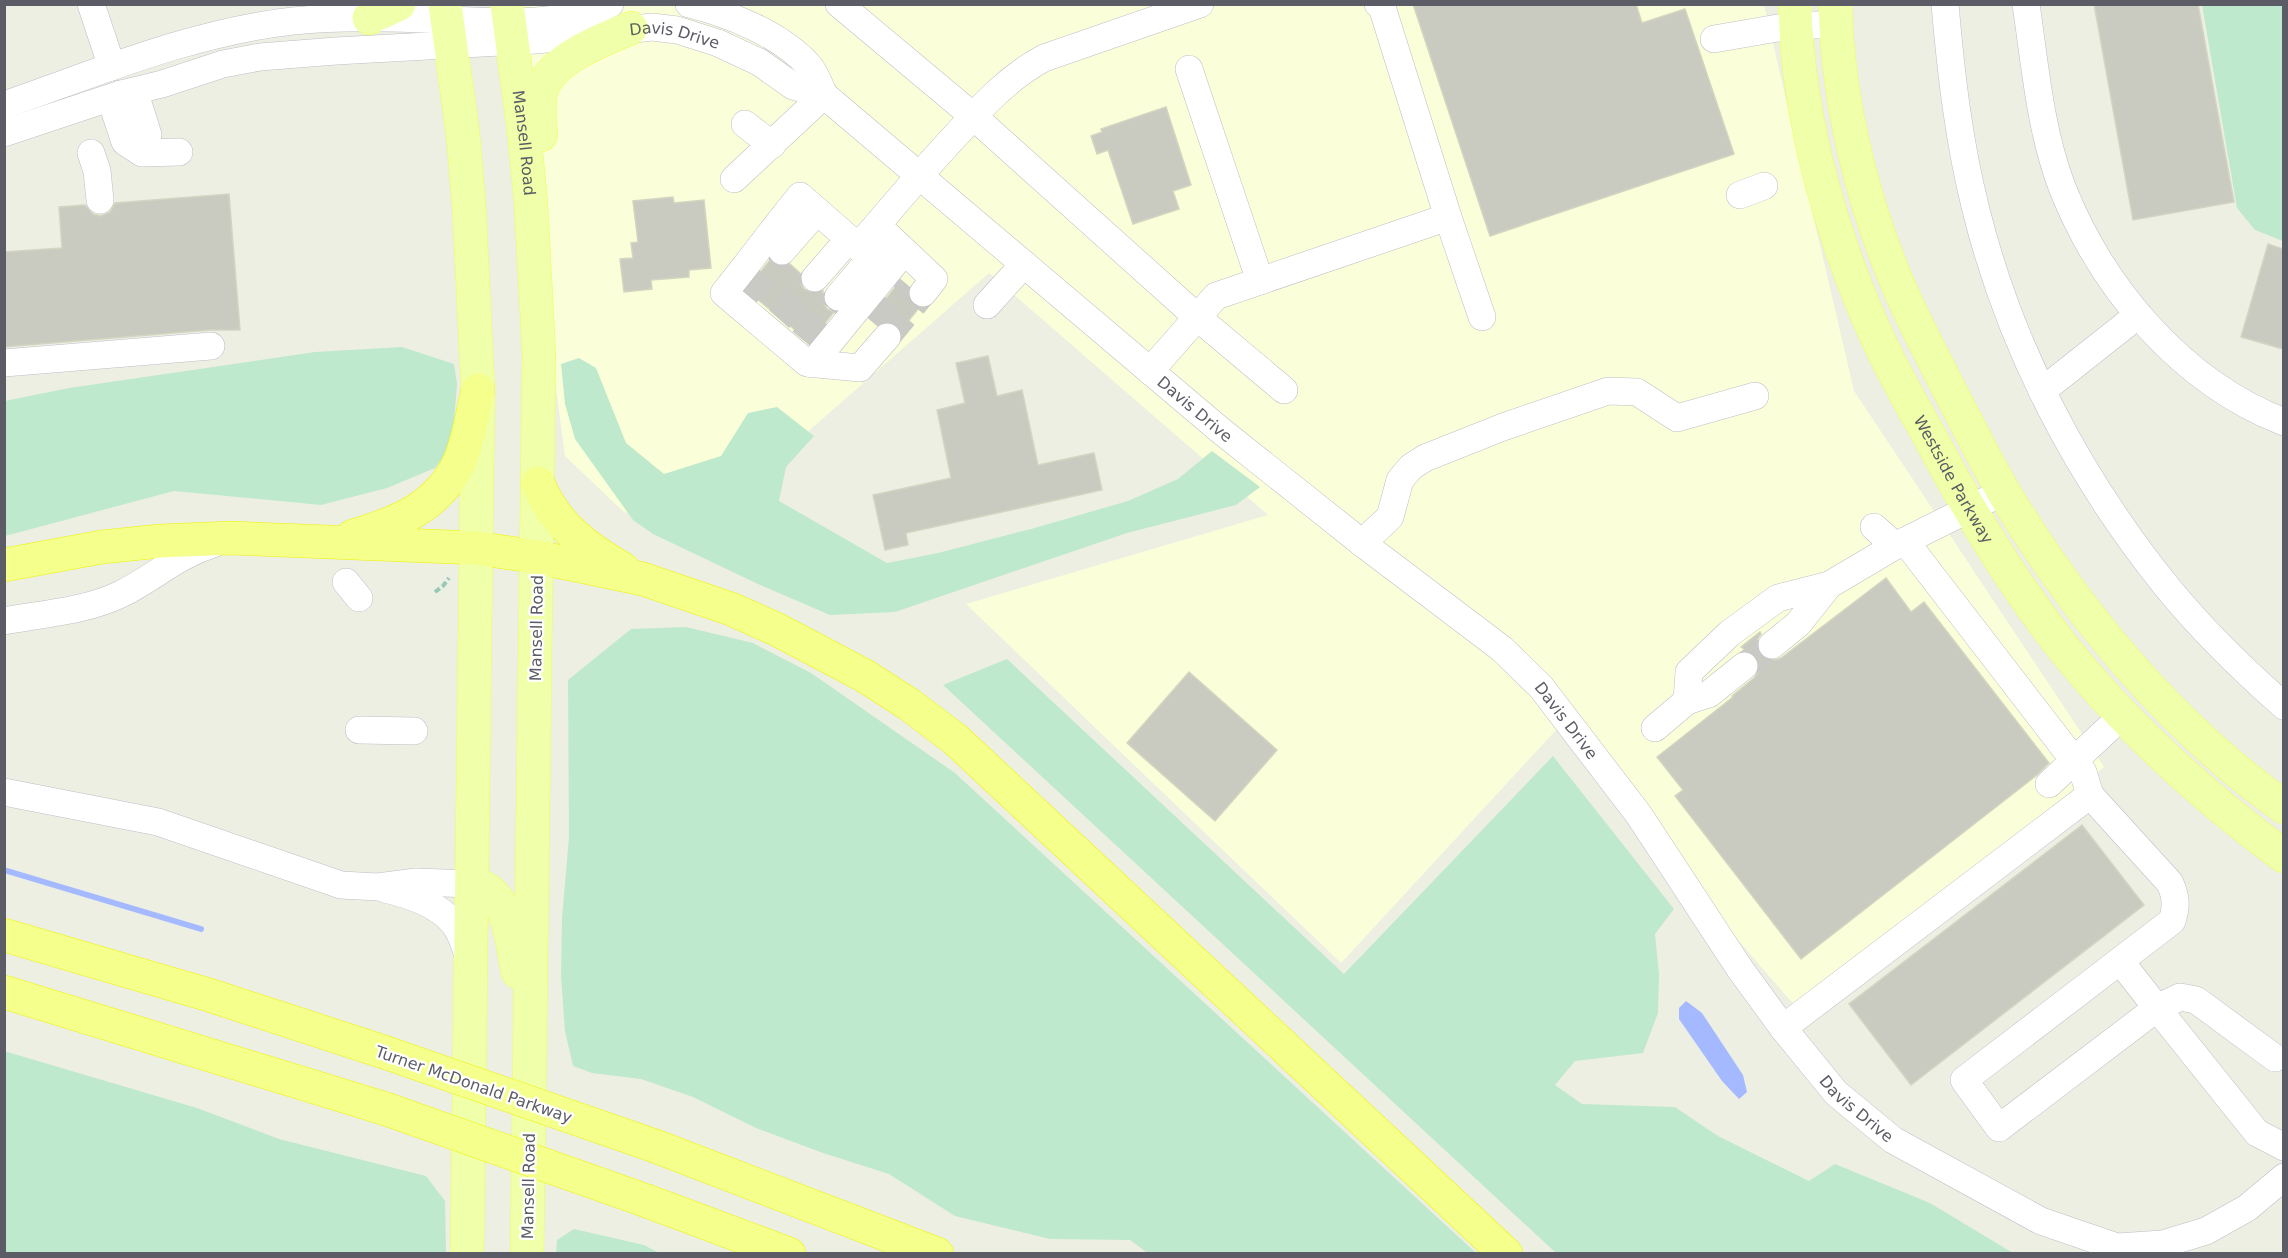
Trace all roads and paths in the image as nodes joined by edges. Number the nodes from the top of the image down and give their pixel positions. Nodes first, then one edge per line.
1 (91, 4) edge
2 (399, 4) edge
3 (689, 4) edge
4 (839, 4) edge
5 (1200, 4) edge
6 (1378, 4) edge
7 (1945, 4) edge
8 (2026, 4) edge
9 (724, 15) junction
10 (1795, 15) edge
11 (1836, 15) edge
12 (620, 16) edge
13 (369, 18) junction
14 (448, 23) edge
15 (510, 23) edge
16 (1714, 39) dead end
17 (718, 43) junction
18 (112, 68) junction
19 (1190, 69) dead end
20 (121, 94) junction
21 (824, 95) junction
22 (4, 105) edge
23 (973, 116) junction
24 (746, 124) dead end
25 (4, 133) edge
26 (772, 144) junction
27 (91, 153) dead end
28 (179, 153) dead end
29 (918, 175) junction
30 (734, 179) dead end
31 (100, 200) dead end
32 (814, 208) junction
33 (1448, 217) junction
34 (784, 253) tunnel mouth
35 (534, 254) junction
36 (882, 256) junction
37 (1024, 264) junction
38 (1260, 281) junction
39 (827, 289) tunnel mouth
40 (987, 305) dead end
41 (2138, 315) junction
42 (1197, 317) junction
43 (1482, 317) dead end
44 (878, 329) tunnel mouth
45 (796, 343) junction
46 (211, 345) dead end
47 (4, 363) edge
48 (1150, 371) junction
49 (478, 390) junction
50 (1284, 390) dead end
51 (2042, 391) junction
52 (1755, 396) dead end
53 (2283, 422) edge
54 (538, 483) junction
55 (2003, 492) junction
56 (1969, 510) junction
57 (1874, 526) dead end
58 (231, 538) junction
59 (331, 542) junction
60 (1362, 543) junction
61 (1900, 543) junction
62 (477, 548) junction
63 (537, 557) junction
64 (4, 565) edge
65 (451, 575) dead end
66 (643, 579) junction
67 (1829, 585) junction
68 (435, 592) dead end
69 (4, 621) edge
70 (1772, 645) tunnel mouth
71 (1744, 666) tunnel mouth
72 (1687, 701) junction
73 (2283, 706) edge
74 (2123, 715) junction
75 (1655, 728) dead end
76 (359, 730) dead end
77 (414, 731) dead end
78 (2074, 761) junction
79 (2049, 784) dead end
80 (4, 792) edge
81 (2090, 795) junction
82 (2283, 807) edge
83 (2283, 856) edge
84 (472, 884) junction
85 (378, 887) junction
86 (4, 935) edge
87 (2120, 961) junction
88 (471, 963) junction
89 (4, 992) edge
90 (2157, 1008) junction
91 (1783, 1028) junction
92 (530, 1032) junction
93 (2275, 1058) dead end
94 (2283, 1147) edge
95 (2283, 1177) edge
96 (2210, 1242) edge
97 (467, 1254) edge
98 (527, 1254) edge
99 (789, 1254) edge
100 (937, 1254) edge
101 (1506, 1254) edge

1 - 18 street
2 - 13 main road
3 - 9 street, Davis Drive
4 - 23 street
5 - 23 street
6 - 33 street
7 - 51 street
8 - 41 street
9 - 17 street
9 - 21 street, Davis Drive
10 - 11 street
10 - 16 street
10 - 56 main road, Westside Parkway
11 - 55 main road
12 - 15 street, Davis Drive
12 - 17 street, Davis Drive
12 - 35 main road
13 - 14 street
13 - 18 street
14 - 15 street, Davis Drive
14 - 20 street
14 - 49 main road
15 - 35 main road, Mansell Road
17 - 21 street, Davis Drive
18 - 22 street
19 - 38 street
20 - 25 street
20 - 28 street
21 - 26 street
21 - 29 street, Davis Drive
23 - 29 street
23 - 42 street
24 - 26 street
26 - 30 street
27 - 31 street
29 - 36 street
29 - 37 street, Davis Drive
32 - 34 street
32 - 36 street
32 - 45 street
33 - 38 street
33 - 43 street
35 - 54 main road, Mansell Road
36 - 39 street
36 - 45 street
37 - 40 street
37 - 48 street, Davis Drive
38 - 42 street
41 - 51 street
41 - 53 street
42 - 48 street
42 - 50 street
44 - 45 street
46 - 47 street
48 - 60 street, Davis Drive
49 - 59 highway
49 - 62 main road
51 - 73 street
52 - 60 street
54 - 63 main road, Mansell Road
54 - 66 highway
55 - 56 street
55 - 82 main road
56 - 61 street
56 - 74 main road, Westside Parkway
57 - 61 street
58 - 59 highway
58 - 64 highway
58 - 69 street
59 - 62 highway
60 - 91 street, Davis Drive
61 - 67 street
61 - 78 street
62 - 63 highway
62 - 84 main road
63 - 66 highway
63 - 92 main road, Mansell Road
65 - 68 path
66 - 101 highway
67 - 70 street
67 - 72 street
71 - 72 street
72 - 75 street
74 - 78 street
74 - 83 main road, Westside Parkway
76 - 77 street
78 - 79 street
78 - 81 street
80 - 85 street
81 - 87 street
81 - 91 street
84 - 85 street
84 - 88 main road
84 - 92 main road
85 - 88 street
86 - 100 highway, Turner McDonald Parkway, bridge
87 - 90 street
87 - 90 street
88 - 97 main road
89 - 99 highway, bridge
90 - 93 street
90 - 94 street
91 - 96 street, Davis Drive
92 - 98 main road, Mansell Road
95 - 96 street, Davis Drive

